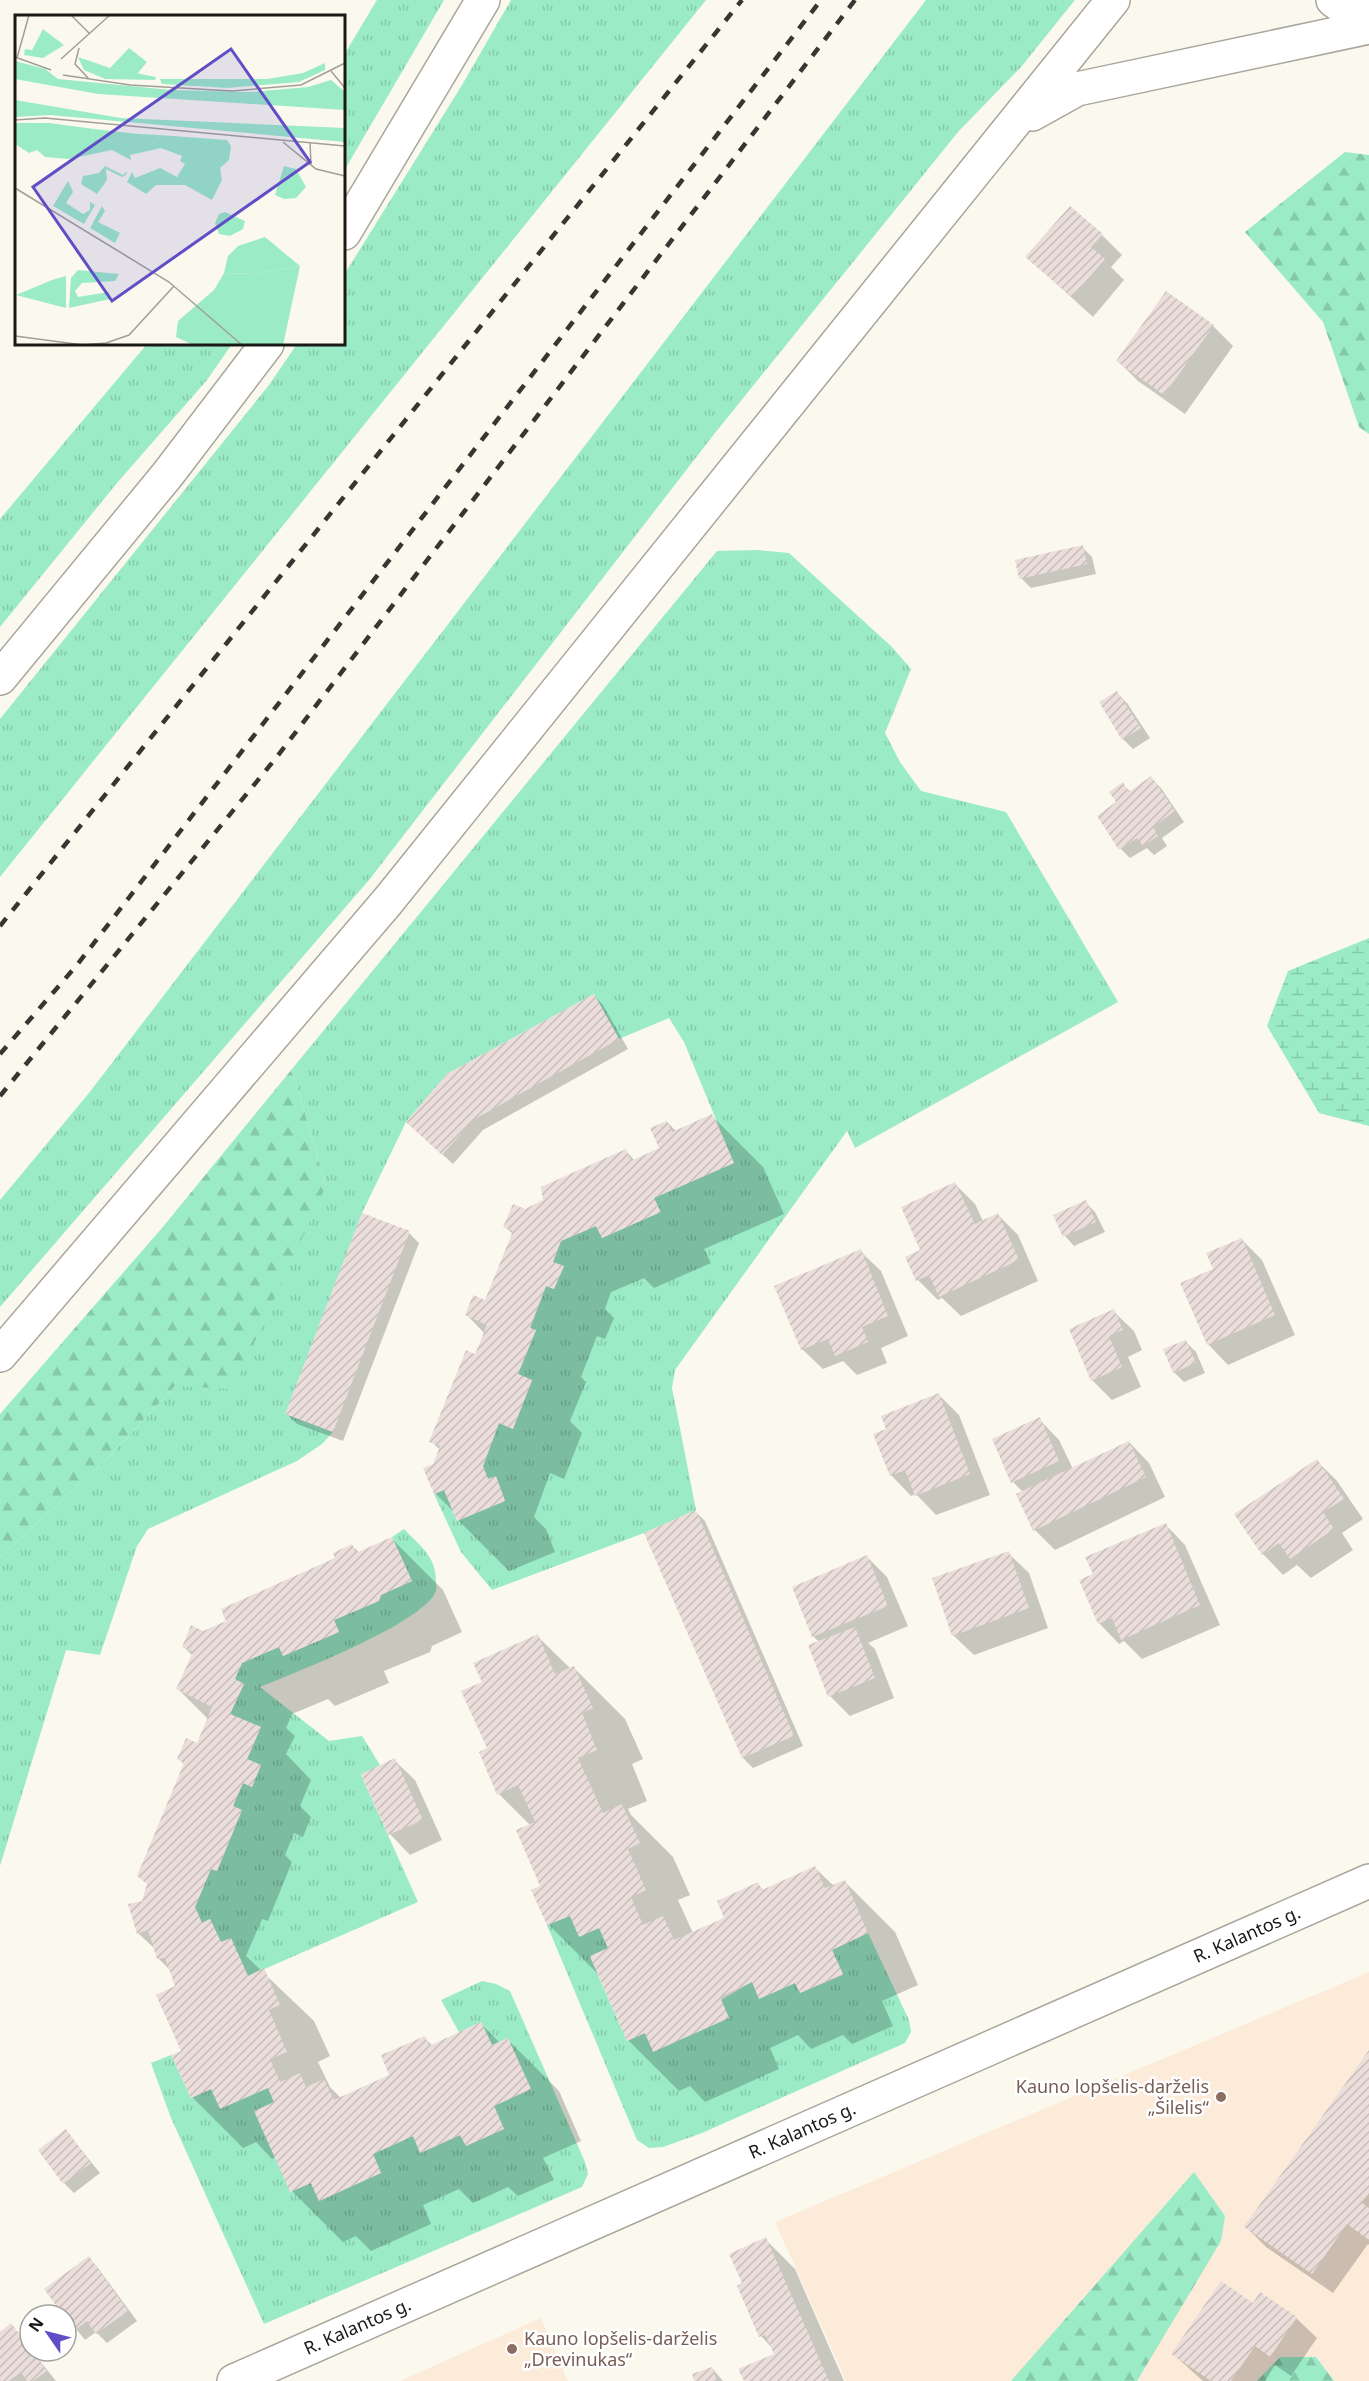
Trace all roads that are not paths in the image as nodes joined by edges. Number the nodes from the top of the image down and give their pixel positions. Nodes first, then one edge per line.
1 (483, 0) edge
2 (1113, 0) edge
3 (1333, 0) edge
4 (1369, 12) edge
5 (1369, 27) edge
6 (1000, 140) junction
7 (345, 231) edge
8 (266, 345) edge
9 (0, 678) edge
10 (0, 1355) edge
11 (1369, 1881) edge
12 (234, 2381) edge

1 - 7 main road
2 - 6 main road
3 - 4 main road
5 - 6 main road
6 - 10 main road
8 - 9 main road
11 - 12 main road, R. Kalantos g.

